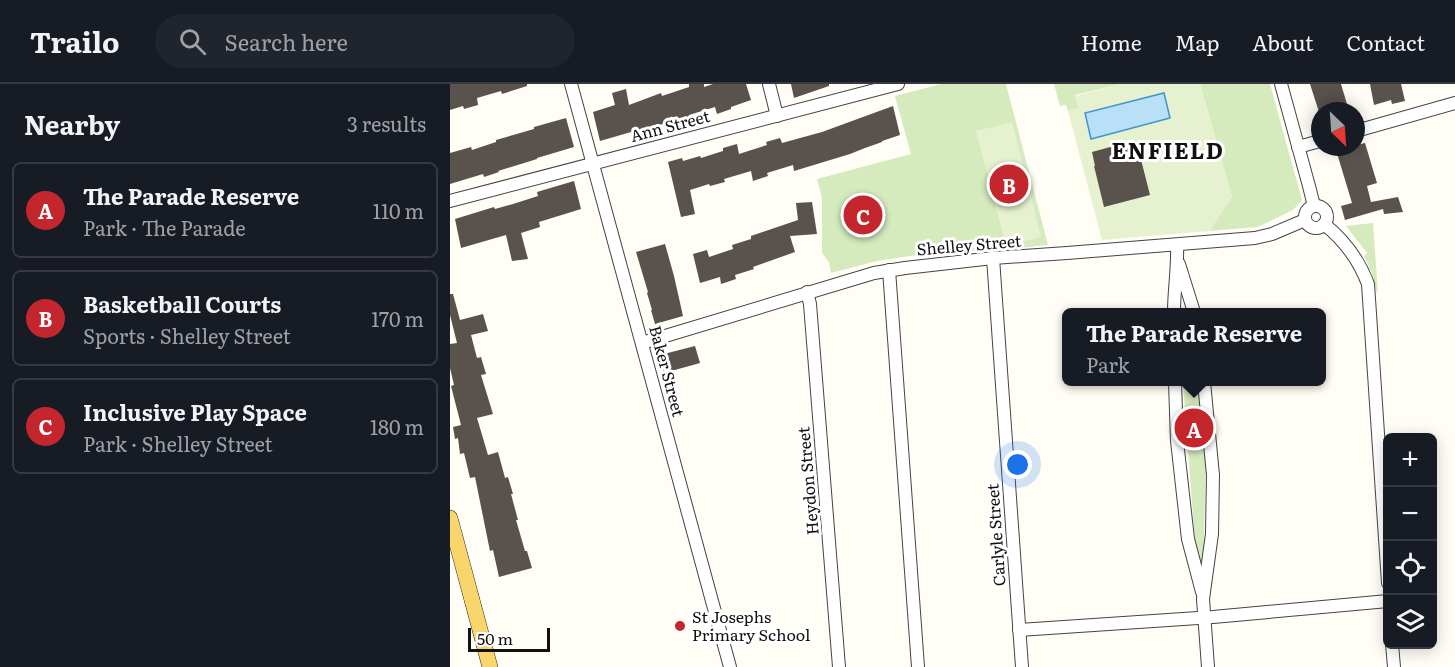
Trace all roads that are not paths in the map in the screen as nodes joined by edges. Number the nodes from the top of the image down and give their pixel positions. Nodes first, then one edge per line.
1 (571, 84) edge
2 (769, 84) edge
3 (898, 84) edge
4 (1281, 84) edge
5 (1455, 103) edge
6 (777, 116) junction
7 (1365, 128) edge
8 (1311, 143) edge
9 (1298, 147) junction
10 (593, 163) junction
11 (450, 201) edge
12 (1314, 206) junction
13 (1305, 220) junction
14 (1324, 224) junction
15 (1177, 244) junction
16 (993, 258) junction
17 (1177, 260) junction
18 (889, 270) junction
19 (807, 292) junction
20 (1174, 308) edge
21 (1193, 308) edge
22 (642, 343) junction
23 (1175, 386) edge
24 (1204, 386) edge
25 (450, 518) edge
26 (1385, 541) edge
27 (1203, 599) junction
28 (1383, 602) edge
29 (1204, 618) junction
30 (1019, 630) junction
31 (1392, 649) edge
32 (490, 667) edge
33 (730, 667) edge
34 (839, 667) edge
35 (918, 667) edge
36 (1022, 667) edge
37 (1208, 667) edge
38 (1394, 667) edge

1 - 10 street, Baker Street
2 - 6 street
3 - 6 street, Ann Street
4 - 9 street
5 - 7 street
6 - 10 street, Ann Street
8 - 9 street
9 - 12 street
10 - 11 street, Ann Street
10 - 22 street, Baker Street
12 - 13 street
12 - 14 street
13 - 14 street
13 - 15 street, Shelley Street
14 - 26 street
15 - 16 street, Shelley Street
15 - 17 street
16 - 18 street, Shelley Street
16 - 30 street, Carlyle Street
17 - 20 street
17 - 21 street
18 - 19 street, Shelley Street
18 - 35 street
19 - 22 street, Shelley Street
19 - 34 street, Heydon Street
22 - 33 street, Baker Street
23 - 27 street
24 - 27 street
25 - 32 main road
27 - 29 street
28 - 29 street
29 - 30 street
29 - 37 street
30 - 36 street, Carlyle Street
31 - 38 street

